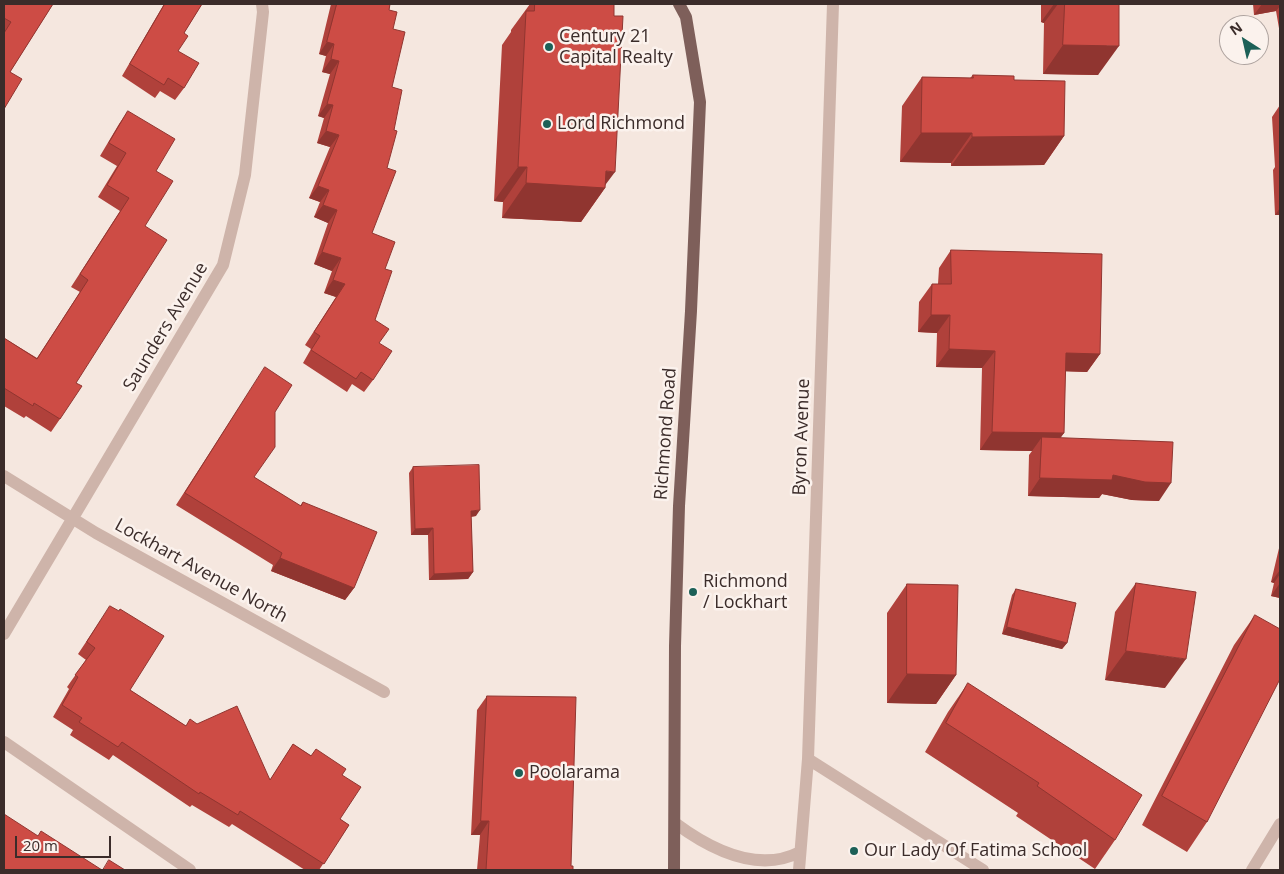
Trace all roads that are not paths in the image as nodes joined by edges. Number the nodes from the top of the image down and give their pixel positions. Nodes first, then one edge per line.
1 (262, 4) edge
2 (679, 4) edge
3 (833, 4) edge
4 (4, 476) edge
5 (72, 518) junction
6 (4, 634) edge
7 (384, 692) dead end
8 (4, 742) edge
9 (808, 760) junction
10 (675, 823) junction
11 (1280, 824) edge
12 (800, 852) junction
13 (190, 870) edge
14 (674, 870) edge
15 (799, 870) edge
16 (983, 870) edge
17 (1252, 870) edge

1 - 5 street, Saunders Avenue
2 - 10 main road, Richmond Road
3 - 9 street, Byron Avenue
4 - 5 street, Lockhart Avenue North
5 - 6 street, Saunders Avenue
5 - 7 street, Lockhart Avenue North
8 - 13 street
9 - 12 street, Byron Avenue
9 - 16 street
10 - 12 street
10 - 14 main road, Richmond Road
11 - 17 street
12 - 15 street, Byron Avenue

